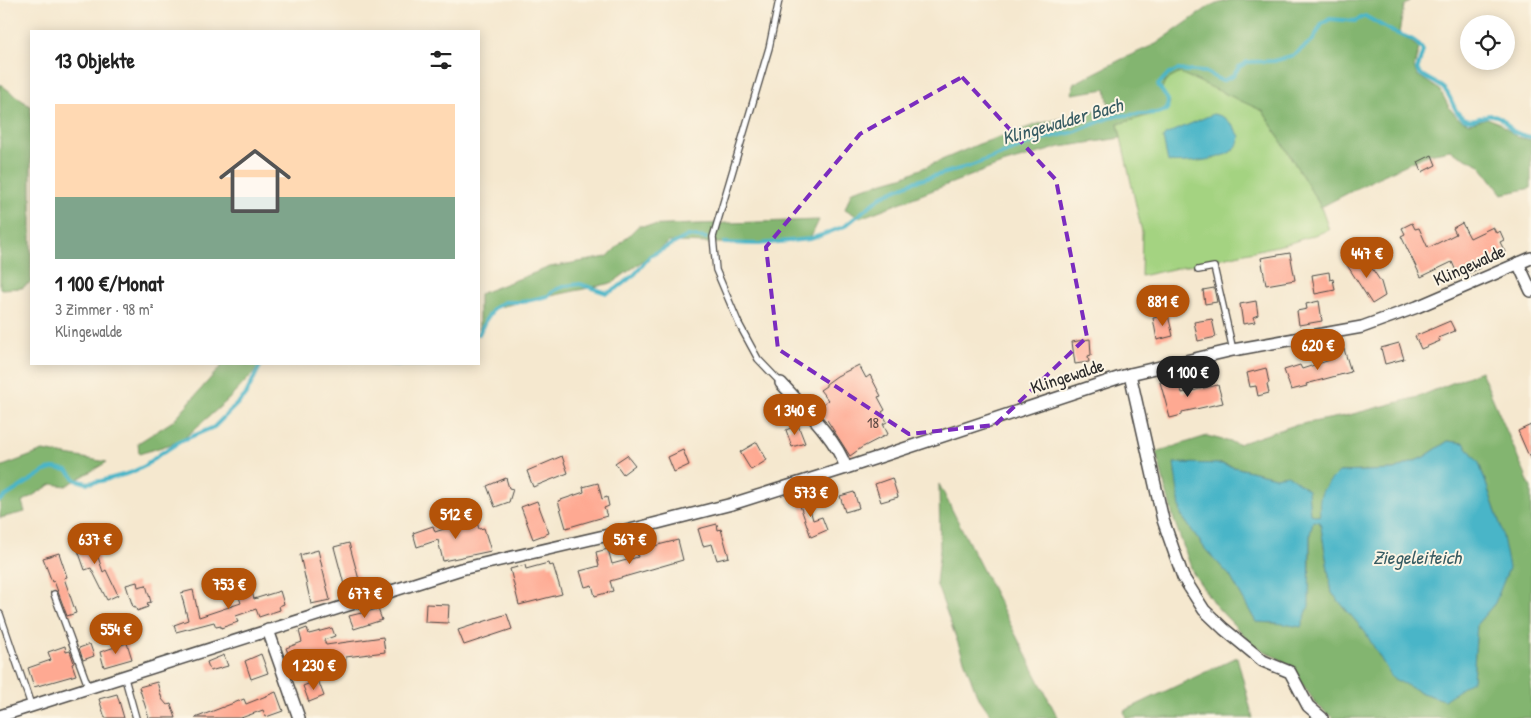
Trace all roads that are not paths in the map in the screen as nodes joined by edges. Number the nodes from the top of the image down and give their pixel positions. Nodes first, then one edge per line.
1 (779, 0) edge
2 (1531, 258) edge
3 (1518, 263) junction
4 (1198, 270) dead end
5 (1531, 291) edge
6 (1233, 350) junction
7 (1130, 374) junction
8 (781, 384) joint
9 (846, 468) junction
10 (54, 594) dead end
11 (0, 614) edge
12 (268, 630) junction
13 (124, 675) junction
14 (88, 686) junction
15 (31, 705) junction
16 (0, 716) edge
17 (136, 718) edge
18 (299, 718) edge
19 (1322, 718) edge

1 - 8 lane
2 - 3 street, Klingewalde
3 - 5 street
3 - 6 street, Klingewalde
4 - 6 lane
6 - 7 street, Klingewalde
7 - 9 street, Klingewalde
7 - 19 street
8 - 9 street
9 - 12 street, Klingewalde
10 - 14 lane
11 - 15 lane
12 - 13 street, Klingewalde
12 - 18 street
13 - 14 street, Klingewalde
13 - 17 lane
14 - 15 street, Klingewalde
15 - 16 street, Klingewalde

